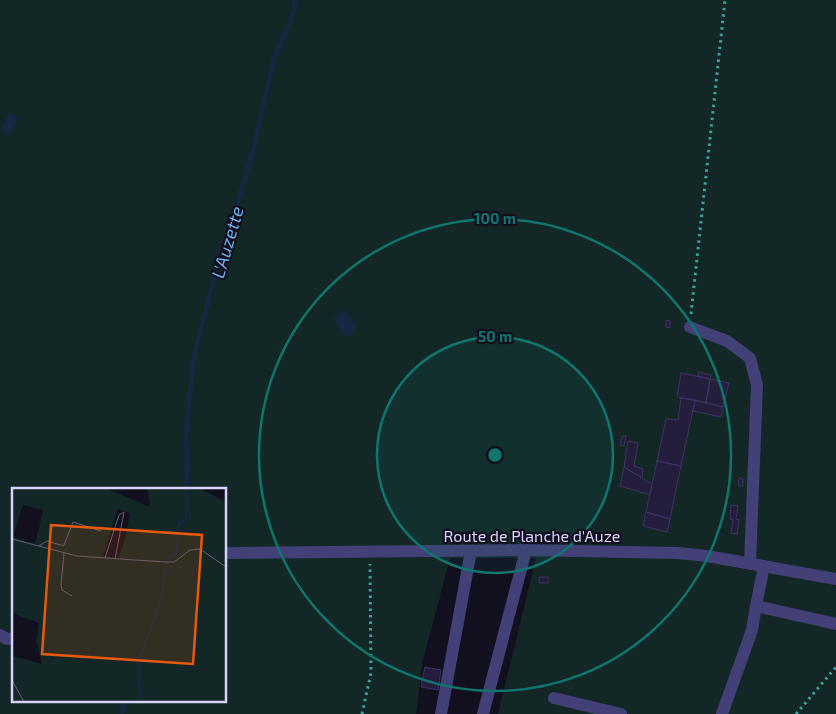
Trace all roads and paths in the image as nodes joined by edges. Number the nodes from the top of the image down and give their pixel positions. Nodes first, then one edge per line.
1 (725, 0) edge
2 (690, 327) joint
3 (526, 550) junction
4 (369, 551) junction
5 (471, 551) junction
6 (226, 552) edge
7 (750, 563) junction
8 (764, 566) junction
9 (836, 579) edge
10 (756, 606) junction
11 (836, 624) edge
12 (0, 635) edge
13 (12, 639) edge
14 (836, 667) edge
15 (554, 698) dead end
16 (362, 714) edge
17 (441, 714) edge
18 (483, 714) edge
19 (621, 714) edge
20 (722, 714) edge
21 (796, 714) edge

1 - 2 path
2 - 7 street
3 - 5 street, Route de Planche d'Auze
3 - 7 street, Route de Planche d'Auze
3 - 18 street
4 - 5 street, Route de Planche d'Auze
4 - 6 street, Route de Planche d'Auze
4 - 16 path
5 - 17 street
7 - 8 street, Route de Planche d'Auze
8 - 9 street, Route de Planche d'Auze
8 - 10 street
10 - 11 street
10 - 20 street
12 - 13 street
14 - 21 path
15 - 19 street

